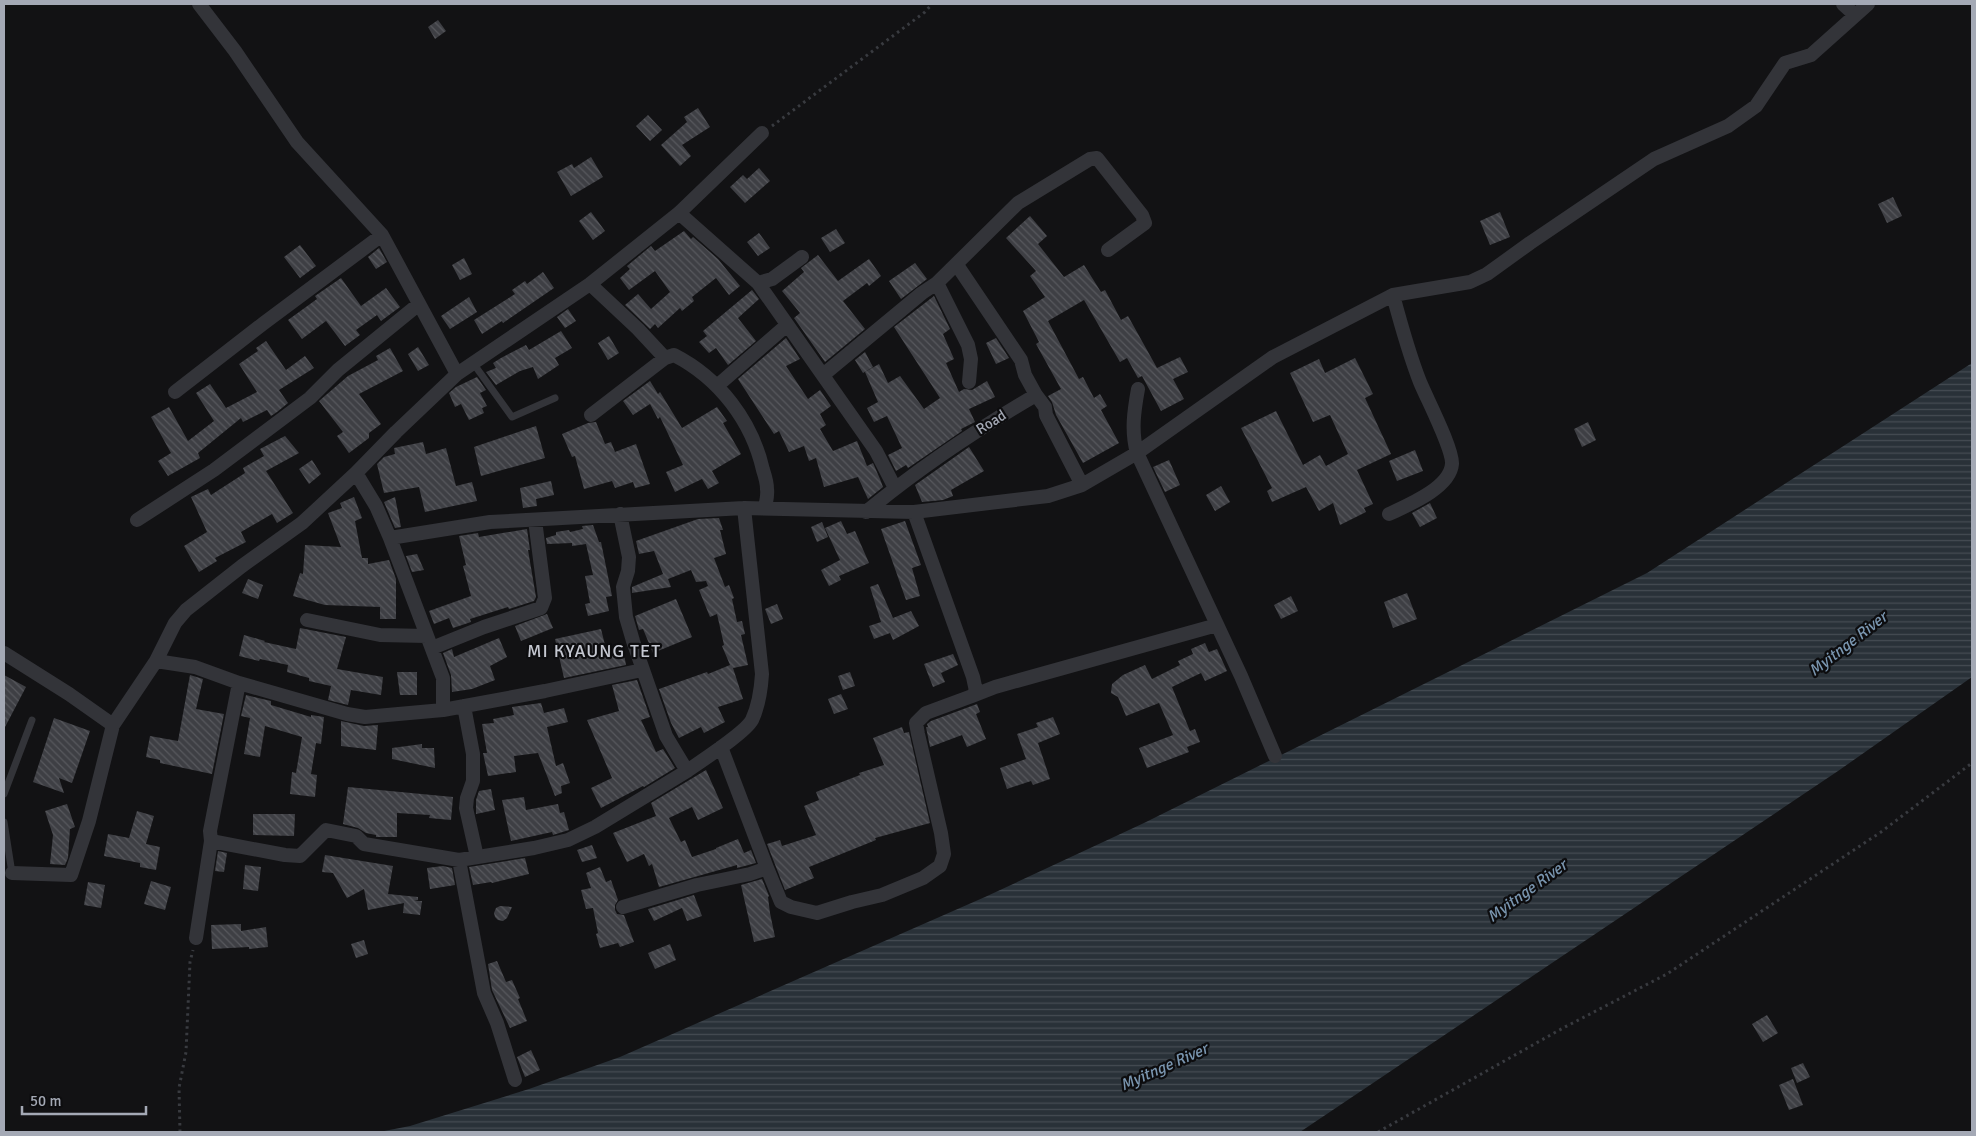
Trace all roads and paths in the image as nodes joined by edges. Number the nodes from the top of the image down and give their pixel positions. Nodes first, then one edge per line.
1 (199, 4) edge
2 (932, 4) edge
3 (1843, 4) edge
4 (1868, 4) edge
5 (1855, 15) junction
6 (762, 134) joint
7 (679, 212) junction
8 (382, 235) junction
9 (1108, 250) dead end
10 (802, 258) dead end
11 (957, 265) junction
12 (758, 283) junction
13 (937, 283) junction
14 (590, 284) junction
15 (1393, 295) junction
16 (419, 304) junction
17 (787, 325) junction
18 (665, 358) junction
19 (473, 363) junction
20 (457, 374) junction
21 (823, 375) junction
22 (969, 382) dead end
23 (717, 386) junction
24 (1138, 389) dead end
25 (175, 392) dead end
26 (1036, 395) junction
27 (556, 398) dead end
28 (591, 415) dead end
29 (1136, 453) junction
30 (356, 474) junction
31 (1082, 486) junction
32 (895, 488) junction
33 (744, 508) junction
34 (766, 508) junction
35 (866, 512) junction
36 (914, 512) junction
37 (620, 514) junction
38 (1389, 514) dead end
39 (136, 520) dead end
40 (535, 520) junction
41 (390, 538) junction
42 (307, 620) dead end
43 (1217, 625) junction
44 (429, 642) junction
45 (4, 653) edge
46 (156, 661) junction
47 (642, 670) junction
48 (239, 683) junction
49 (972, 696) junction
50 (464, 706) junction
51 (443, 710) junction
52 (32, 720) dead end
53 (113, 725) junction
54 (721, 748) junction
55 (1274, 756) dead end
56 (1972, 763) edge
57 (687, 771) junction
58 (4, 794) edge
59 (4, 822) edge
60 (211, 841) junction
61 (477, 857) junction
62 (459, 860) junction
63 (767, 868) junction
64 (12, 873) joint
65 (623, 907) dead end
66 (196, 938) joint
67 (516, 1080) dead end
68 (180, 1132) edge
69 (1378, 1132) edge

1 - 8 street
2 - 6 path
3 - 5 street
4 - 5 street
5 - 15 street
6 - 7 street
7 - 12 street
7 - 14 street
8 - 16 street
8 - 25 street
9 - 11 street
10 - 12 street
11 - 13 street
11 - 26 street
12 - 17 street
13 - 21 street
13 - 22 street
14 - 18 street
14 - 19 street
15 - 29 street
15 - 38 street
16 - 20 street
16 - 39 street
17 - 21 street
17 - 23 street
18 - 23 street
18 - 28 street
19 - 20 street
19 - 27 lane
20 - 30 street
21 - 32 street
23 - 34 street
24 - 29 street
26 - 31 street
26 - 32 street, Road
29 - 31 street
29 - 43 street
30 - 41 street
30 - 46 street
31 - 36 street
32 - 35 street, Road
33 - 34 street
33 - 37 street
33 - 54 street
34 - 35 street
35 - 36 street
36 - 49 street
37 - 40 street
37 - 47 street
40 - 41 street
40 - 44 street
41 - 44 street
42 - 44 street
43 - 49 street
43 - 55 street
44 - 51 street
45 - 53 street
46 - 48 street
46 - 53 street
47 - 50 street
47 - 57 street
48 - 51 street
48 - 60 street
49 - 63 street
50 - 51 street
50 - 61 street
52 - 58 lane
53 - 64 street
54 - 57 street
54 - 63 street
56 - 69 path
57 - 61 street
59 - 64 lane
60 - 62 street
60 - 66 street
61 - 62 street
62 - 67 street
63 - 65 street
66 - 68 path

